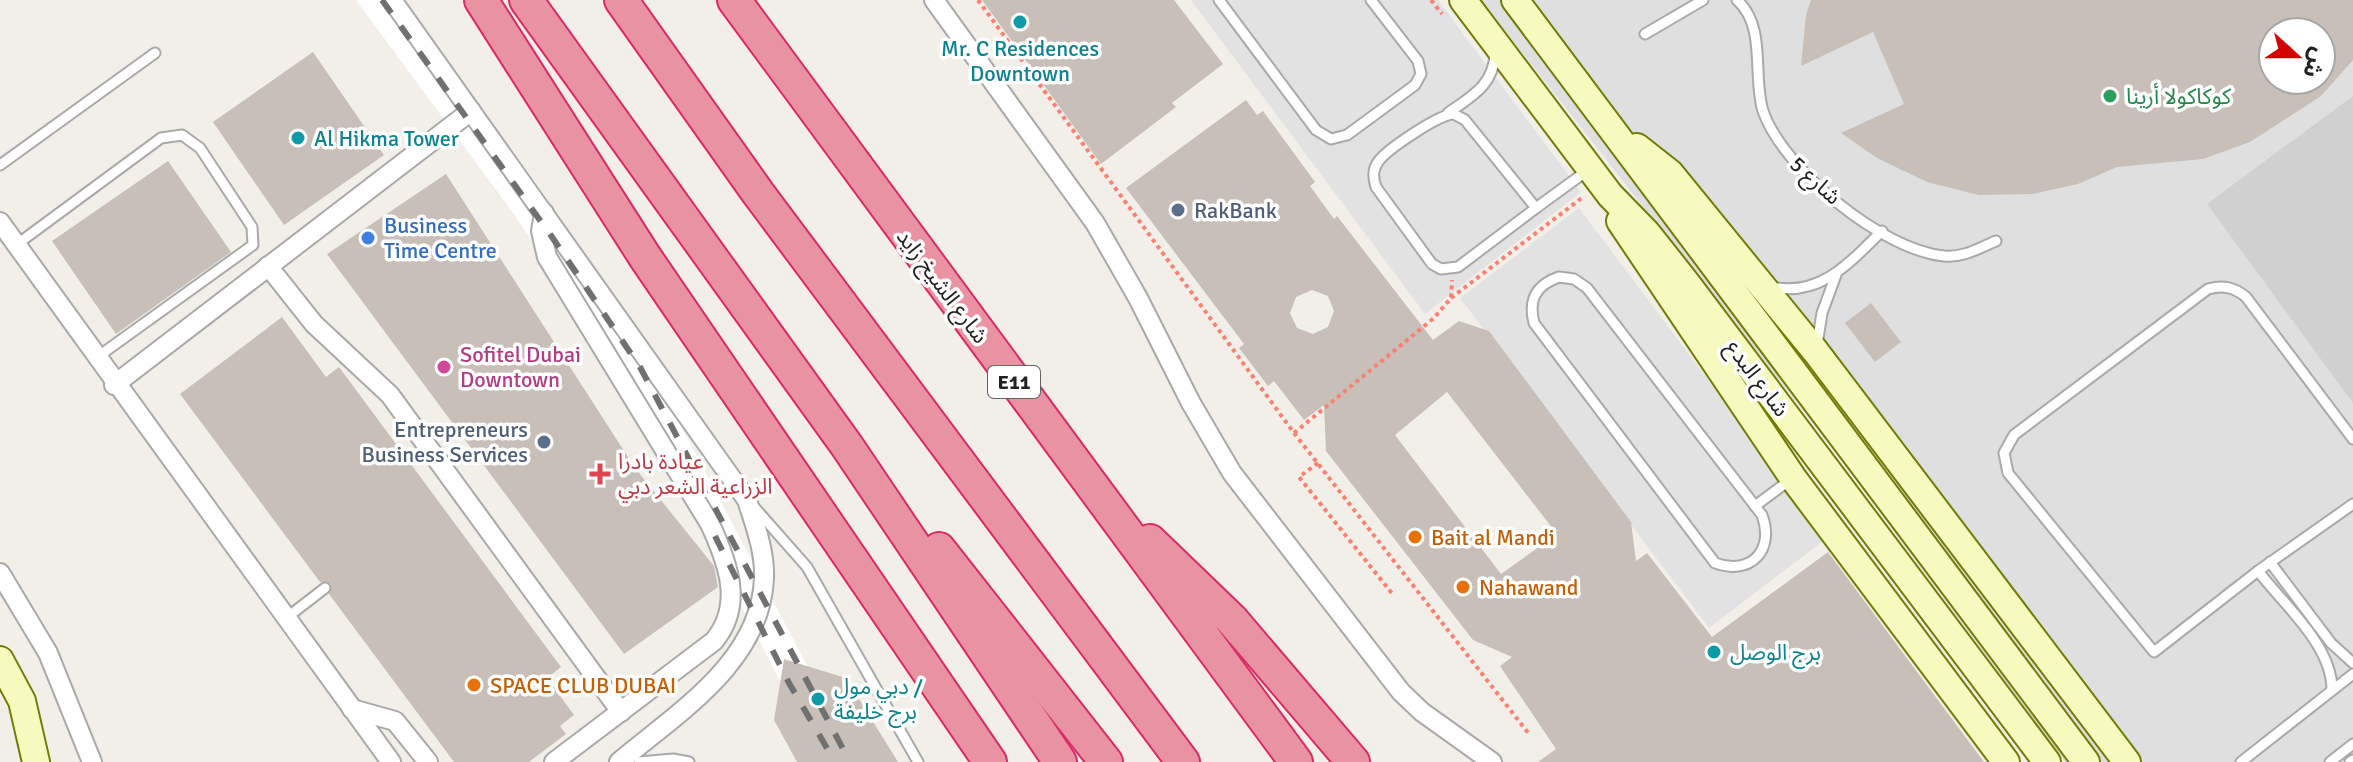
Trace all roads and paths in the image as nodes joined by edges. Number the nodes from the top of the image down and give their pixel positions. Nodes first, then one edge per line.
1 (392, 0) edge
2 (481, 0) edge
3 (526, 0) edge
4 (621, 0) edge
5 (734, 0) edge
6 (934, 0) edge
7 (978, 0) edge
8 (1219, 0) edge
9 (1371, 0) edge
10 (1463, 0) edge
11 (1515, 0) edge
12 (1703, 0) edge
13 (1737, 0) edge
14 (1645, 34) dead end
15 (1492, 38) junction
16 (155, 53) dead end
17 (471, 111) junction
18 (1447, 114) junction
19 (1617, 136) junction
20 (0, 165) edge
21 (1590, 169) junction
22 (1610, 195) junction
23 (1536, 208) junction
24 (544, 213) junction
25 (0, 222) edge
26 (1882, 231) junction
27 (1996, 241) dead end
28 (16, 245) junction
29 (268, 266) junction
30 (1450, 270) junction
31 (1836, 275) junction
32 (1761, 284) junction
33 (1816, 352) junction
34 (96, 358) junction
35 (114, 385) junction
36 (1294, 433) junction
37 (2353, 439) edge
38 (847, 446) junction
39 (1318, 463) junction
40 (1793, 478) junction
41 (1088, 481) junction
42 (747, 500) junction
43 (2353, 504) edge
44 (1755, 506) junction
45 (2270, 562) junction
46 (2258, 571) junction
47 (0, 573) edge
48 (325, 588) dead end
49 (1394, 596) dead end
50 (285, 619) junction
51 (0, 660) edge
52 (2353, 663) edge
53 (2353, 674) edge
54 (2332, 690) junction
55 (22, 701) junction
56 (352, 709) junction
57 (621, 712) junction
58 (1529, 734) dead end
59 (2353, 744) edge
60 (2001, 759) edge
61 (36, 762) edge
62 (54, 762) edge
63 (92, 762) edge
64 (391, 762) edge
65 (428, 762) edge
66 (554, 762) edge
67 (619, 762) edge
68 (639, 762) edge
69 (689, 762) edge
70 (918, 762) edge
71 (990, 762) edge
72 (1060, 762) edge
73 (1106, 762) edge
74 (1183, 762) edge
75 (1296, 762) edge
76 (1353, 762) edge
77 (1492, 762) edge
78 (2047, 762) edge
79 (2086, 762) edge
80 (2127, 762) edge
81 (2241, 762) edge
82 (2330, 762) edge

1 - 17 street
2 - 71 highway
3 - 38 highway
4 - 74 highway
5 - 41 highway, شارع الشيخ زايد / E11
6 - 77 street
7 - 36 path
8 - 9 lane
10 - 15 main road, شارع البدع
11 - 19 main road, شارع البدع
12 - 14 lane
13 - 26 lane, شارع 5
15 - 18 lane
15 - 21 main road, شارع البدع
16 - 20 lane
17 - 24 street
17 - 29 street
18 - 23 lane
18 - 30 lane
19 - 32 main road
19 - 79 main road, شارع البدع
21 - 22 main road, شارع البدع
21 - 23 lane
22 - 40 main road
22 - 78 main road, شارع البدع
23 - 30 lane
24 - 42 street
24 - 57 street
25 - 28 street
26 - 27 lane, شارع 5
26 - 31 lane
28 - 34 street
28 - 34 lane
29 - 35 street
29 - 57 street
30 - 36 path
31 - 32 lane
31 - 33 lane
32 - 33 main road
33 - 80 main road
34 - 35 street
35 - 50 street
36 - 39 path
37 - 46 lane
38 - 72 highway
38 - 73 highway
39 - 49 path
39 - 58 path
40 - 44 lane
40 - 60 main road
41 - 75 highway, شارع الشيخ زايد / E11
41 - 76 highway
42 - 67 street
42 - 70 lane
43 - 45 lane
44 - 44 lane
45 - 46 lane
45 - 52 lane
46 - 54 lane
47 - 63 street
48 - 50 lane
50 - 56 street
51 - 55 main road
53 - 54 lane
54 - 81 lane
55 - 61 main road
55 - 62 main road
56 - 64 street
56 - 65 street
57 - 66 street
59 - 82 lane
68 - 69 lane

